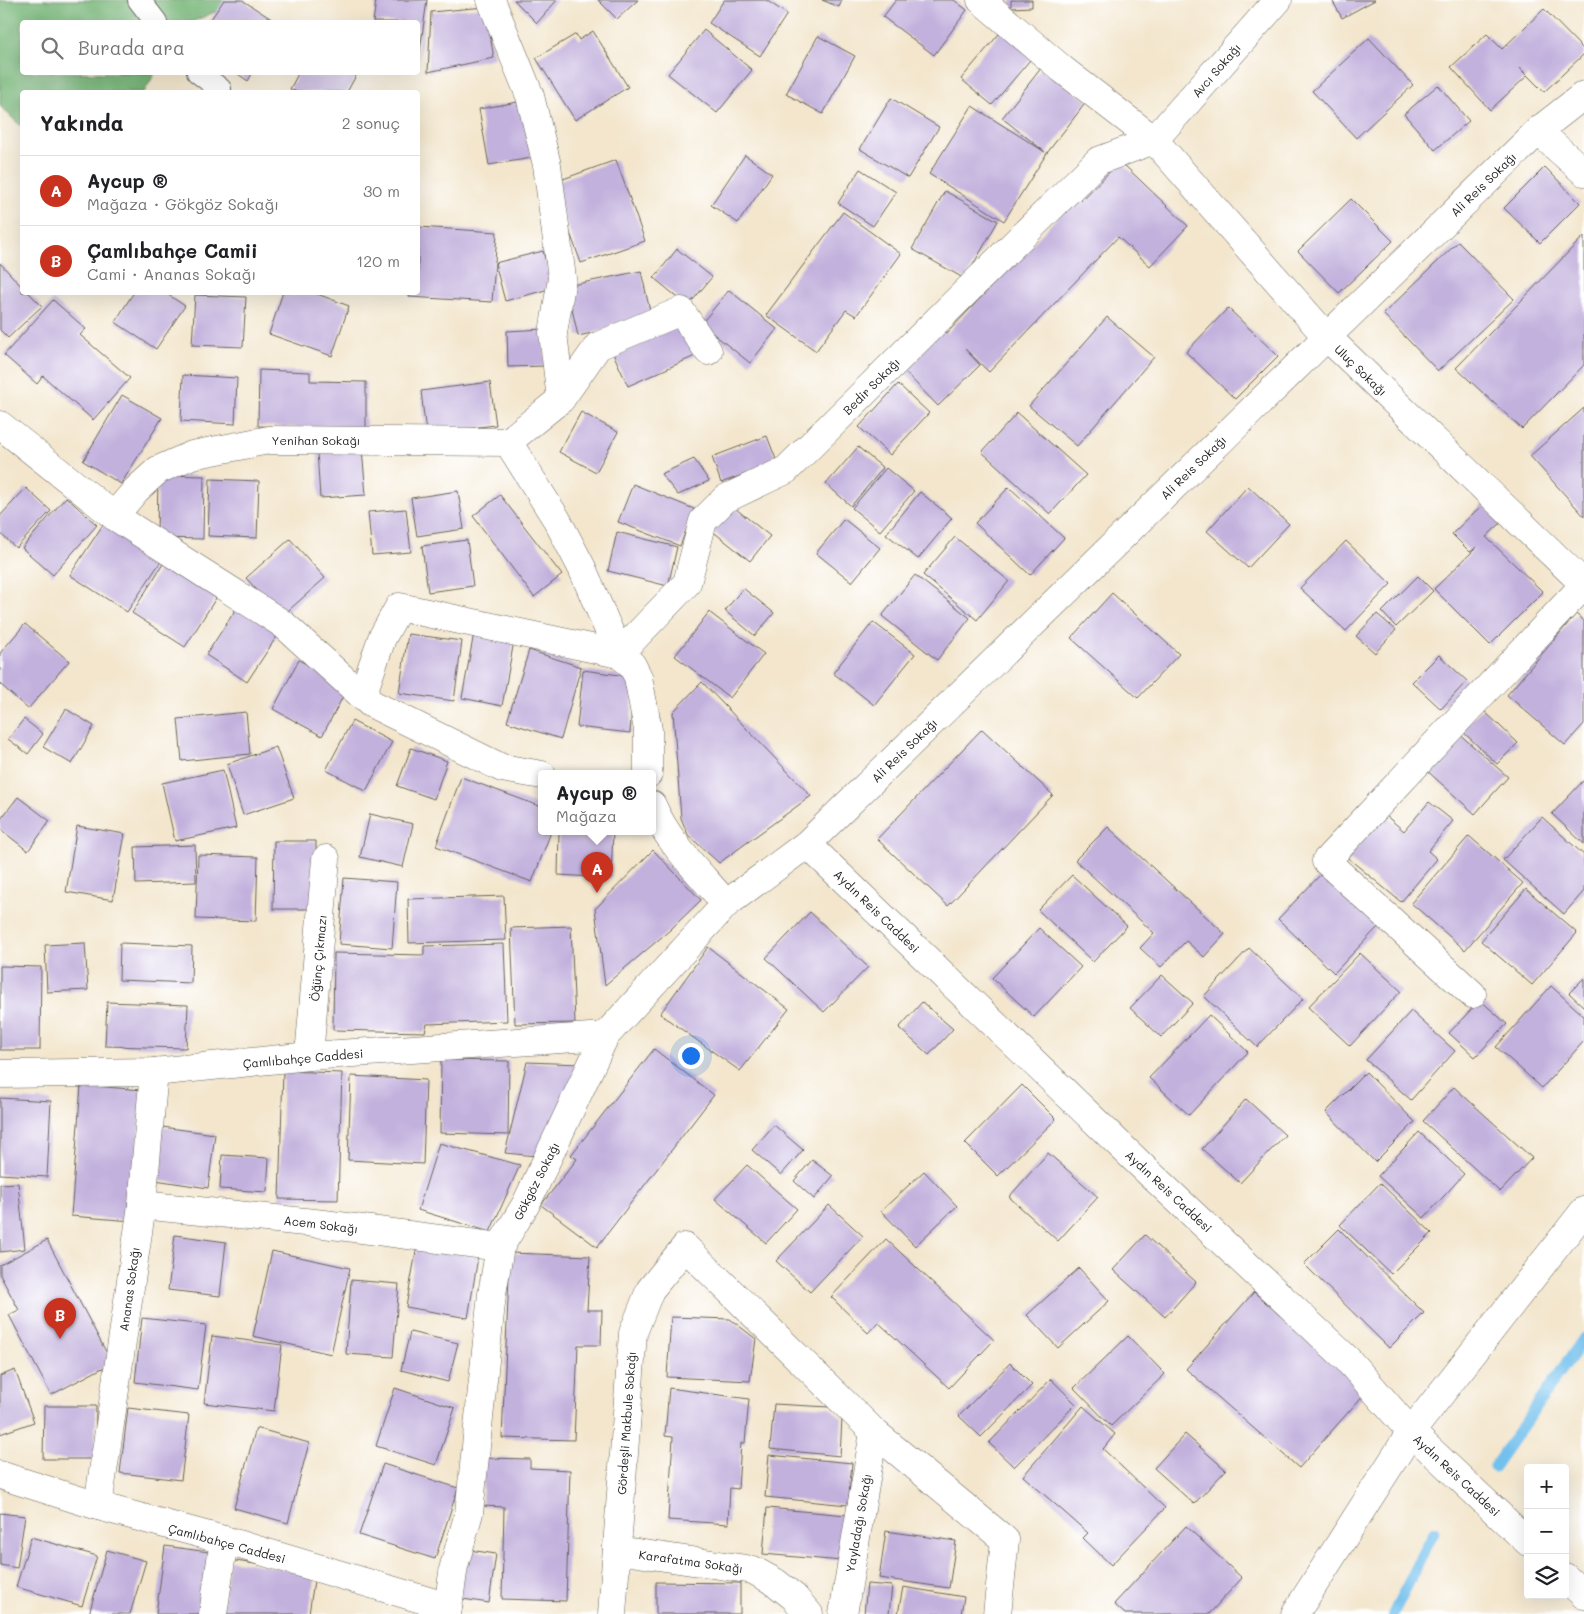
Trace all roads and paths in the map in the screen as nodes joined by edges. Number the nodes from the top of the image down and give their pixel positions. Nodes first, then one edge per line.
1 (139, 0) edge
2 (491, 0) edge
3 (982, 0) edge
4 (1278, 0) edge
5 (154, 20) edge
6 (202, 75) edge
7 (220, 89) dead end
8 (1584, 95) edge
9 (1538, 131) junction
10 (1154, 140) junction
11 (1584, 172) edge
12 (1326, 336) junction
13 (708, 351) dead end
14 (561, 399) junction
15 (0, 425) edge
16 (508, 442) junction
17 (114, 516) junction
18 (1584, 584) edge
19 (619, 654) junction
20 (362, 696) junction
21 (648, 770) edge
22 (538, 774) edge
23 (656, 815) edge
24 (807, 844) junction
25 (326, 859) dead end
26 (726, 904) junction
27 (1472, 994) dead end
28 (605, 1036) junction
29 (309, 1056) junction
30 (154, 1072) junction
31 (0, 1074) edge
32 (142, 1204) junction
33 (1584, 1210) edge
34 (500, 1247) junction
35 (874, 1432) junction
36 (1412, 1432) junction
37 (0, 1475) edge
38 (98, 1506) junction
39 (1524, 1538) edge
40 (224, 1540) junction
41 (617, 1550) junction
42 (1569, 1581) edge
43 (1584, 1595) edge
44 (447, 1611) edge
45 (213, 1614) edge
46 (612, 1614) edge
47 (809, 1614) edge
48 (843, 1614) edge
49 (997, 1614) edge
50 (1295, 1614) edge

1 - 5 lane
2 - 14 street
3 - 10 street, Uluç Sokağı
4 - 10 street, Avcı Sokağı
6 - 7 lane
8 - 9 street, Ali Reis Sokağı
9 - 11 street
9 - 12 street, Ali Reis Sokağı
10 - 12 street, Uluç Sokağı
10 - 19 street, Bedir Sokağı
12 - 18 street, Uluç Sokağı
12 - 24 street, Ali Reis Sokağı
13 - 14 street
14 - 16 street
15 - 17 street
16 - 17 street, Yenihan Sokağı
16 - 19 street
17 - 20 street
18 - 27 street
19 - 20 street
19 - 21 street
20 - 22 street
23 - 26 street
24 - 26 street, Gökgöz Sokağı
24 - 36 street, Aydın Reis Caddesi
25 - 29 street, Öğünç Çıkmazı
26 - 28 street, Gökgöz Sokağı
28 - 29 street, Çamlıbahçe Caddesi
28 - 34 street, Gökgöz Sokağı
29 - 30 street, Çamlıbahçe Caddesi
30 - 31 street, Çamlıbahçe Caddesi
30 - 32 street, Ananas Sokağı
32 - 34 street, Acem Sokağı
32 - 38 street, Ananas Sokağı
33 - 36 street
34 - 44 street, Gökgöz Sokağı
35 - 41 street, Gördeşli Makbule Sokağı
35 - 48 street, Yayladağı Sokağı
35 - 49 street
36 - 39 street, Aydın Reis Caddesi
36 - 50 street
37 - 38 street, Çamlıbahçe Caddesi
38 - 40 street, Çamlıbahçe Caddesi
40 - 44 street, Çamlıbahçe Caddesi
40 - 45 street
41 - 46 street, Gördeşli Makbule Sokağı
41 - 47 street, Karafatma Sokağı
42 - 43 street

